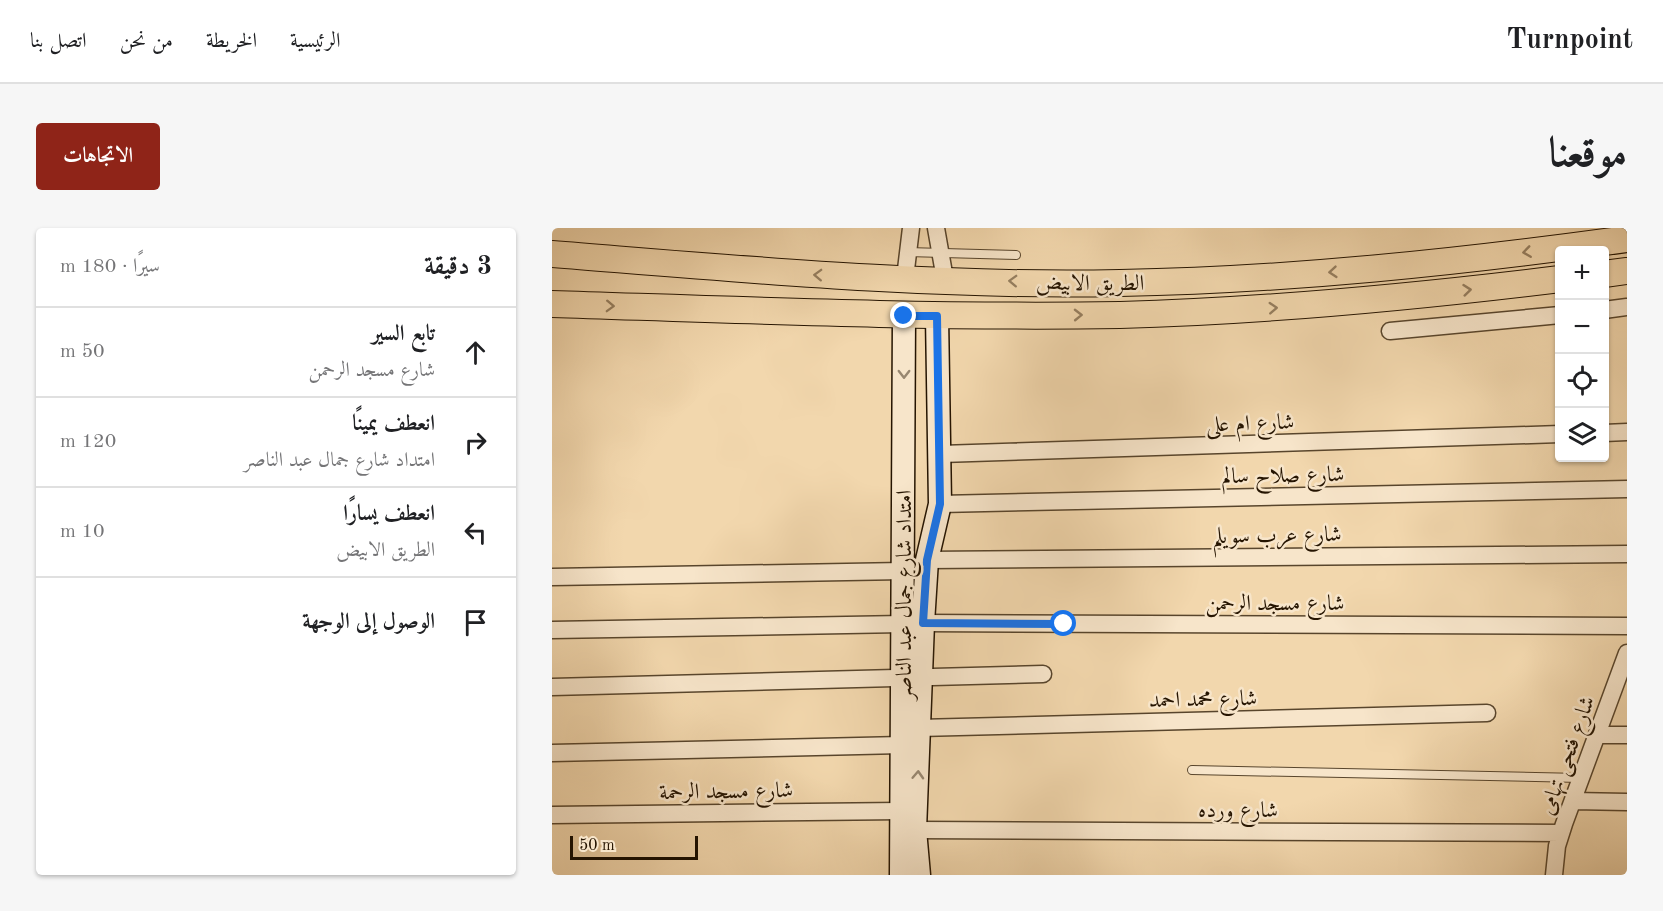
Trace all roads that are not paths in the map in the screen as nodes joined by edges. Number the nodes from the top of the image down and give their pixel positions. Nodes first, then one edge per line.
1 (911, 228) edge
2 (936, 228) edge
3 (1627, 239) edge
4 (907, 252) junction
5 (552, 254) edge
6 (1016, 255) dead end
7 (944, 267) junction
8 (1627, 271) edge
9 (1609, 273) edge
10 (905, 278) junction
11 (1555, 280) edge
12 (552, 304) edge
13 (1627, 307) edge
14 (1609, 309) edge
15 (1555, 315) edge
16 (904, 316) junction
17 (937, 316) junction
18 (1390, 331) dead end
19 (1627, 432) edge
20 (1609, 433) edge
21 (1555, 434) edge
22 (941, 454) junction
23 (1627, 489) edge
24 (940, 504) junction
25 (1627, 554) edge
26 (927, 560) junction
27 (903, 571) junction
28 (552, 577) edge
29 (913, 623) junction
30 (1627, 626) edge
31 (552, 630) edge
32 (1626, 656) edge
33 (1042, 674) dead end
34 (912, 679) junction
35 (552, 687) edge
36 (1487, 713) dead end
37 (919, 728) junction
38 (1598, 735) junction
39 (1627, 735) edge
40 (902, 745) junction
41 (552, 753) edge
42 (1192, 770) dead end
43 (1581, 778) junction
44 (1573, 801) junction
45 (1627, 802) edge
46 (901, 811) junction
47 (552, 814) edge
48 (915, 830) junction
49 (1561, 833) junction
50 (901, 875) edge
51 (919, 875) edge
52 (1554, 875) edge

1 - 4 street
2 - 7 street
3 -> 7 main road, الطريق الابيض
4 - 7 lane
4 - 10 street
10 -> 5 main road, الطريق الابيض
6 - 7 lane
7 - 10 main road, الطريق الابيض
8 - 9 main road
17 -> 11 main road, الطريق الابيض
12 -> 16 main road, الطريق الابيض
13 - 14 street
15 - 18 street
16 - 17 main road, الطريق الابيض
16 -> 27 street, امتداد شارع جمال عبد الناصر
17 - 22 street, امتداد شارع جمال عبد الناصر
19 - 20 street
21 - 22 street, شارع ام على
22 - 24 street, امتداد شارع جمال عبد الناصر
23 - 24 street, شارع صلاح سالم
24 - 26 street, امتداد شارع جمال عبد الناصر
25 - 26 street, شارع عرب سويلم
26 - 29 street, امتداد شارع جمال عبد الناصر
27 - 28 street
27 - 29 street, امتداد شارع جمال عبد الناصر
29 - 30 street, شارع مسجد الرحمن
29 - 31 street, شارع مسجد الرحمن
29 - 34 street, امتداد شارع جمال عبد الناصر
32 - 38 street, شارع فتحى تهامى
33 - 34 street
34 - 35 street
34 - 37 street, امتداد شارع جمال عبد الناصر
34 - 40 street, امتداد شارع جمال عبد الناصر
36 - 37 street, شارع محمد احمد
48 -> 37 street, امتداد شارع جمال عبد الناصر
38 - 39 street
38 - 43 street, شارع فتحى تهامى
40 - 41 street
40 - 46 street, امتداد شارع جمال عبد الناصر
42 - 43 lane
43 - 44 street, شارع فتحى تهامى
44 - 45 street
44 - 49 street, شارع فتحى تهامى
46 - 47 street, شارع مسجد الرحمة
46 - 50 street, امتداد شارع جمال عبد الناصر
48 - 49 street, شارع ورده
48 - 51 street, امتداد شارع جمال عبد الناصر
49 - 52 street, شارع فتحى تهامى

